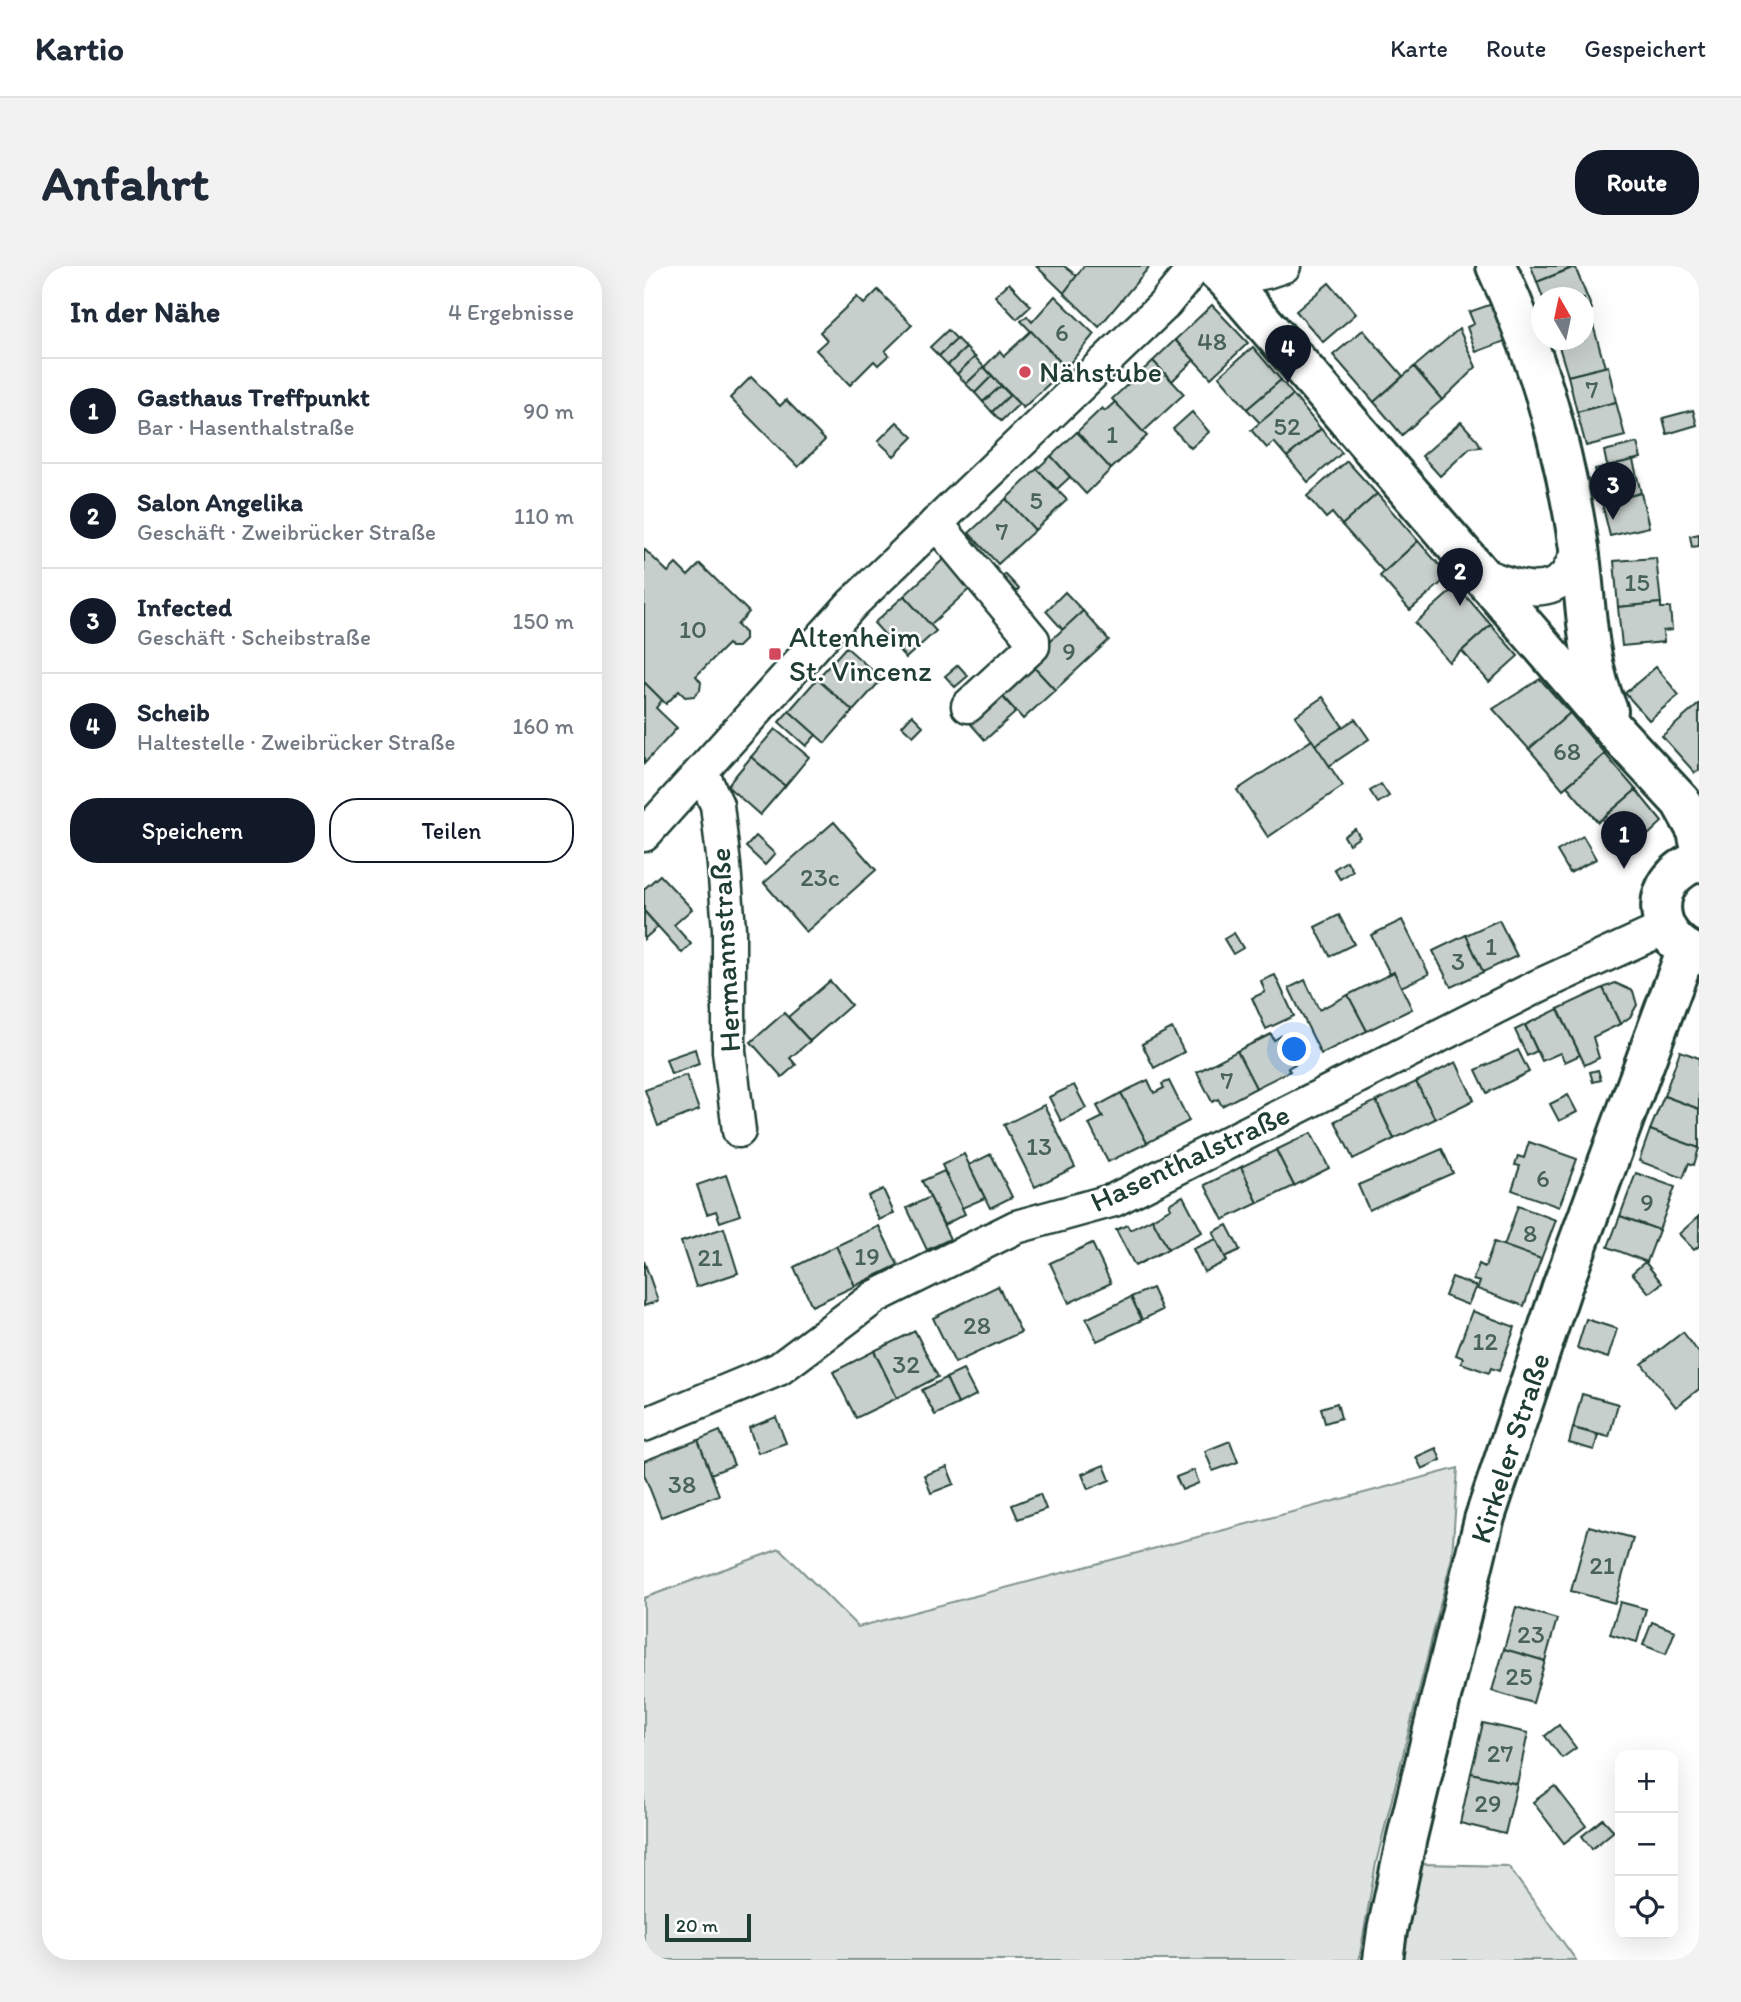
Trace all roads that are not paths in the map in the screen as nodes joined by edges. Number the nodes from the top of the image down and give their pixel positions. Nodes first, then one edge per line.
1 (1284, 266) edge
2 (1496, 266) edge
3 (1212, 271) edge
4 (936, 523) junction
5 (1579, 549) junction
6 (1481, 574) junction
7 (968, 706) dead end
8 (1617, 733) junction
9 (702, 772) junction
10 (644, 835) edge
11 (1699, 842) edge
12 (1699, 861) edge
13 (1683, 944) edge
14 (739, 1130) dead end
15 (644, 1425) edge
16 (1383, 1960) edge

1 - 3 street
2 - 5 main road
3 - 4 street
3 - 6 main road
4 - 7 street
4 - 9 street
5 - 6 street
5 - 8 main road
6 - 8 main road
8 - 11 main road
9 - 10 street
9 - 14 street, Hermannstraße
12 - 13 main road
13 - 15 street, Hasenthalstraße
13 - 16 main road, Kirkeler Straße

